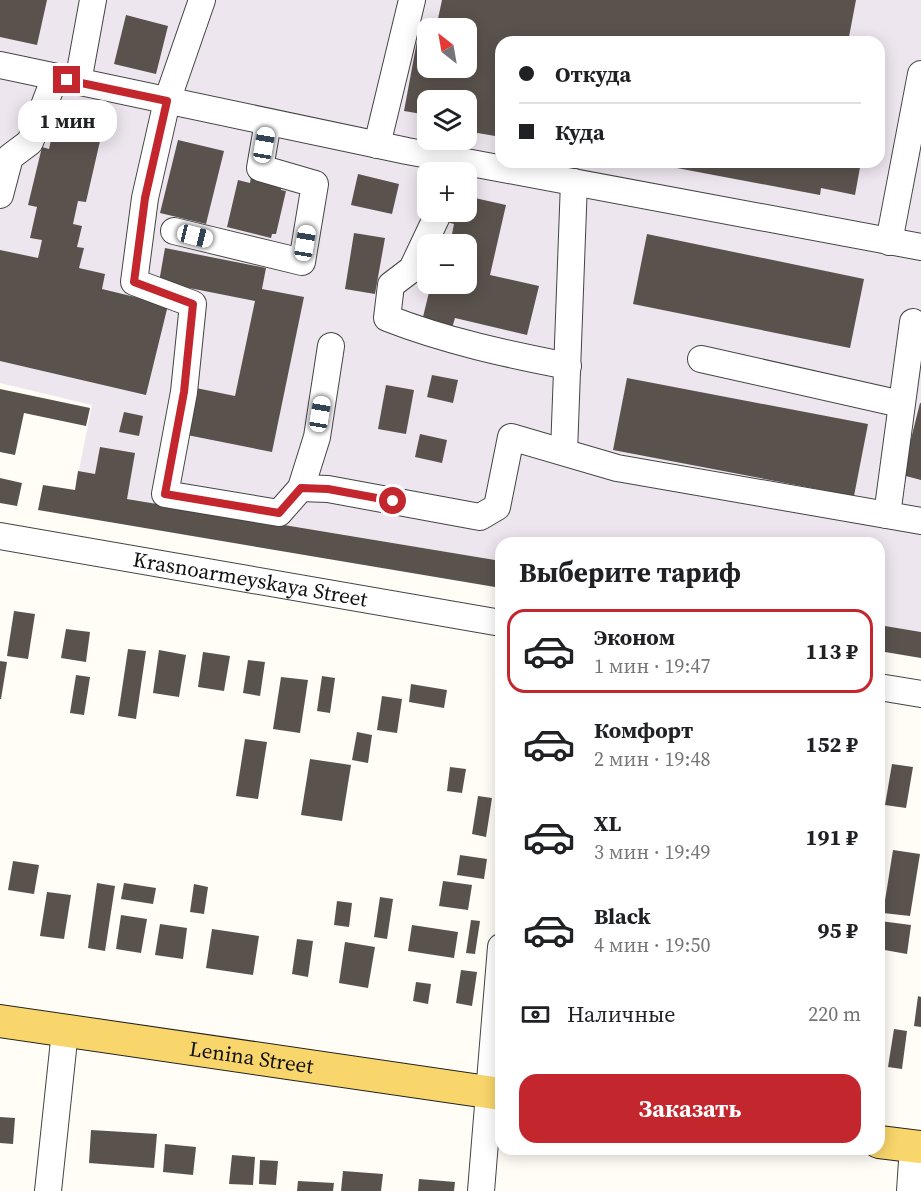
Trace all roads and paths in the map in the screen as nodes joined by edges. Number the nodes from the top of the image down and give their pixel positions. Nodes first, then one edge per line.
1 (93, 0) edge
2 (202, 0) edge
3 (412, 0) edge
4 (0, 65) edge
5 (921, 74) edge
6 (67, 80) junction
7 (167, 101) junction
8 (268, 122) junction
9 (377, 145) junction
10 (438, 162) edge
11 (477, 169) edge
12 (574, 182) junction
13 (0, 195) edge
14 (434, 222) edge
15 (174, 231) dead end
16 (889, 242) junction
17 (921, 248) edge
18 (913, 322) dead end
19 (331, 345) dead end
20 (701, 359) dead end
21 (568, 366) junction
22 (901, 404) junction
23 (564, 452) junction
24 (301, 488) junction
25 (887, 515) junction
26 (921, 521) edge
27 (0, 536) edge
28 (495, 622) edge
29 (885, 688) edge
30 (921, 694) edge
31 (0, 1021) edge
32 (65, 1030) junction
33 (495, 1093) edge
34 (885, 1143) edge
35 (917, 1147) edge
36 (48, 1191) edge
37 (481, 1191) edge
38 (910, 1191) edge

1 - 6 street
2 - 7 street
3 - 9 street
4 - 6 street
5 - 16 street
6 - 7 street
6 - 13 street
7 - 8 street
7 - 24 street
8 - 9 street
8 - 15 street
9 - 10 street
11 - 12 street
12 - 16 street
12 - 21 street
14 - 21 street
16 - 17 street
18 - 22 street
19 - 24 street
20 - 22 street
21 - 23 street
22 - 25 street
23 - 24 street
23 - 25 street
25 - 26 street
27 - 28 street, Krasnoarmeyskaya Street
29 - 30 street
31 - 32 main road, Lenina Street
32 - 33 main road, Lenina Street
32 - 36 street
33 - 37 street
34 - 35 main road
35 - 38 street

